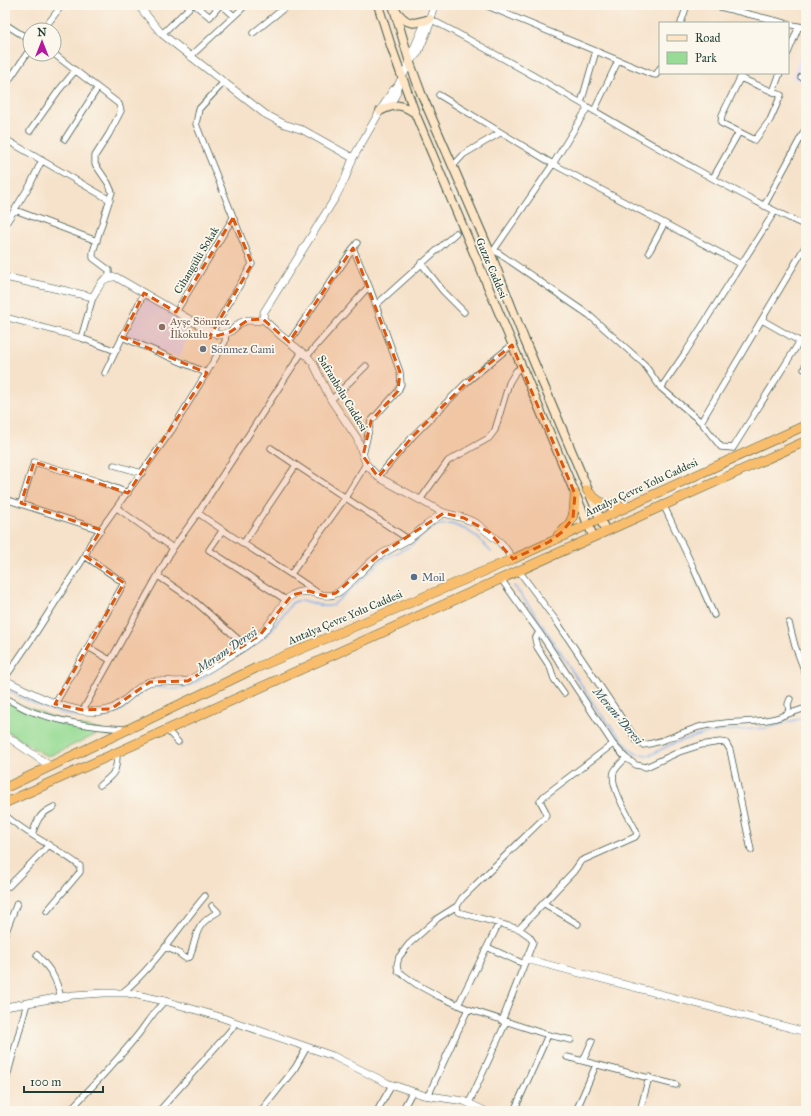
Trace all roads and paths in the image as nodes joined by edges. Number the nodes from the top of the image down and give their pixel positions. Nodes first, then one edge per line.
1 (62, 5) edge
2 (138, 5) edge
3 (194, 5) edge
4 (221, 5) edge
5 (246, 5) edge
6 (288, 5) edge
7 (378, 5) edge
8 (434, 5) edge
9 (485, 5) edge
10 (687, 5) edge
11 (712, 5) edge
12 (393, 6) edge
13 (234, 16) junction
14 (430, 19) junction
15 (768, 21) edge
16 (49, 22) edge
17 (681, 22) edge
18 (5, 24) edge
19 (789, 24) edge
20 (798, 26) junction
21 (806, 28) edge
22 (253, 33) dead end
23 (162, 34) junction
24 (22, 35) edge
25 (789, 50) edge
26 (596, 51) junction
27 (191, 56) junction
28 (22, 60) edge
29 (62, 60) edge
30 (410, 61) junction
31 (618, 61) junction
32 (659, 70) edge
33 (75, 71) junction
34 (780, 74) edge
35 (402, 76) junction
36 (741, 76) edge
37 (224, 82) junction
38 (5, 86) edge
39 (97, 89) junction
40 (773, 92) junction
41 (439, 95) dead end
42 (581, 103) junction
43 (588, 107) junction
44 (380, 111) junction
45 (594, 111) junction
46 (415, 113) junction
47 (806, 128) edge
48 (30, 132) dead end
49 (739, 132) junction
50 (500, 133) junction
51 (5, 139) edge
52 (66, 139) dead end
53 (352, 158) junction
54 (42, 160) junction
55 (553, 164) junction
56 (453, 166) junction
57 (713, 178) junction
58 (110, 200) junction
59 (764, 206) junction
60 (15, 210) junction
61 (775, 211) junction
62 (233, 218) junction
63 (664, 224) junction
64 (5, 225) edge
65 (806, 226) edge
66 (456, 233) dead end
67 (97, 240) junction
68 (357, 243) dead end
69 (806, 245) edge
70 (353, 248) junction
71 (492, 251) junction
72 (649, 252) dead end
73 (421, 263) junction
74 (741, 264) junction
75 (109, 276) junction
76 (5, 277) edge
77 (369, 286) junction
78 (144, 293) junction
79 (93, 298) junction
80 (376, 305) junction
81 (176, 312) junction
82 (464, 312) dead end
83 (5, 317) edge
84 (263, 319) junction
85 (762, 320) junction
86 (212, 332) junction
87 (226, 333) junction
88 (122, 337) junction
89 (81, 338) junction
90 (800, 341) junction
91 (289, 342) junction
92 (512, 344) junction
93 (806, 345) edge
94 (116, 351) junction
95 (305, 354) junction
96 (366, 366) dead end
97 (522, 367) junction
98 (207, 373) junction
99 (105, 374) dead end
100 (661, 388) junction
101 (331, 400) junction
102 (701, 422) junction
103 (806, 425) edge
104 (806, 441) edge
105 (271, 448) dead end
106 (735, 452) junction
107 (363, 456) junction
108 (366, 464) junction
109 (114, 465) dead end
110 (296, 465) junction
111 (142, 473) junction
112 (378, 476) junction
113 (587, 490) junction
114 (128, 493) junction
115 (575, 494) junction
116 (345, 498) junction
117 (5, 499) edge
118 (420, 500) junction
119 (21, 503) junction
120 (663, 504) junction
121 (629, 506) junction
122 (117, 508) junction
123 (198, 513) junction
124 (444, 513) junction
125 (600, 519) junction
126 (588, 524) junction
127 (100, 530) junction
128 (605, 530) junction
129 (222, 531) junction
130 (593, 536) junction
131 (408, 539) junction
132 (549, 542) junction
133 (243, 544) junction
134 (173, 548) junction
135 (85, 556) junction
136 (513, 559) junction
137 (519, 571) junction
138 (291, 574) junction
139 (158, 576) junction
140 (501, 579) junction
141 (318, 593) junction
142 (286, 600) junction
143 (714, 615) dead end
144 (789, 623) dead end
145 (539, 632) junction
146 (246, 646) junction
147 (88, 647) junction
148 (110, 660) junction
149 (806, 675) edge
150 (5, 679) edge
151 (564, 693) dead end
152 (5, 698) edge
153 (790, 699) dead end
154 (55, 704) junction
155 (806, 708) edge
156 (83, 710) junction
157 (785, 715) junction
158 (129, 729) junction
159 (167, 730) junction
160 (5, 735) edge
161 (178, 742) dead end
162 (613, 744) junction
163 (117, 753) junction
164 (626, 758) junction
165 (50, 766) junction
166 (100, 785) dead end
167 (5, 788) edge
168 (5, 803) edge
169 (54, 807) dead end
170 (5, 815) edge
171 (32, 834) junction
172 (49, 845) junction
173 (751, 850) dead end
174 (9, 886) dead end
175 (205, 896) dead end
176 (17, 903) dead end
177 (543, 903) junction
178 (212, 906) dead end
179 (457, 906) junction
180 (47, 911) dead end
181 (499, 923) junction
182 (578, 924) dead end
183 (518, 929) junction
184 (5, 934) edge
185 (165, 947) junction
186 (487, 948) junction
187 (37, 955) dead end
188 (525, 962) junction
189 (122, 992) junction
190 (61, 998) junction
191 (165, 1001) junction
192 (27, 1003) junction
193 (458, 1005) junction
194 (5, 1007) edge
195 (468, 1009) junction
196 (504, 1021) junction
197 (234, 1022) junction
198 (806, 1032) edge
199 (548, 1035) junction
200 (571, 1040) dead end
201 (592, 1041) dead end
202 (307, 1047) junction
203 (567, 1057) dead end
204 (583, 1061) junction
205 (596, 1065) junction
206 (648, 1077) junction
207 (5, 1084) edge
208 (392, 1085) junction
209 (676, 1085) dead end
210 (412, 1092) junction
211 (428, 1096) junction
212 (469, 1103) junction
213 (69, 1111) edge
214 (159, 1111) edge
215 (261, 1111) edge
216 (377, 1111) edge
217 (402, 1111) edge
218 (484, 1111) edge
219 (514, 1111) edge
220 (576, 1111) edge
221 (640, 1111) edge

1 - 16 street
2 - 23 street
3 - 4 street
3 - 23 street
4 - 13 street
5 - 13 street
6 - 22 street
7 - 35 main road, Gazze Caddesi
8 - 14 street
9 - 26 street
10 - 17 street
11 - 15 street
12 - 14 main road
12 - 30 main road, Gazze Caddesi
13 - 27 street
14 - 30 street
14 - 42 street
18 - 24 street
19 - 20 street
20 - 21 street
20 - 25 street
23 - 27 street
26 - 31 street
26 - 42 street
27 - 37 street
28 - 38 street
29 - 33 street
30 - 35 street
30 - 56 main road, Gazze Caddesi
31 - 32 street
31 - 45 street
33 - 39 street
33 - 48 street
34 - 40 street
35 - 44 street
35 - 46 main road, Gazze Caddesi
36 - 40 street
36 - 49 street
37 - 53 street
37 - 62 street
39 - 52 street
39 - 58 street
40 - 49 street
41 - 50 street
42 - 43 street
43 - 45 street
43 - 55 street
44 - 46 main road
44 - 53 street
45 - 57 street
46 - 92 main road, Gazze Caddesi
47 - 59 street
49 - 57 street
50 - 55 street
50 - 56 street
51 - 54 street
53 - 84 street
54 - 58 street
54 - 60 street
55 - 63 street
55 - 71 street
56 - 71 main road, Gazze Caddesi
57 - 59 street
58 - 67 street
59 - 61 street
60 - 64 street
60 - 67 street
61 - 65 street
61 - 74 street
62 - 81 street, Cihangülü Sokak
62 - 86 street
63 - 72 street
63 - 74 street
66 - 73 street
67 - 75 street
68 - 70 street
69 - 85 street
70 - 77 street
70 - 91 street
71 - 100 street
71 - 113 main road, Gazze Caddesi
73 - 80 street
73 - 82 street
74 - 100 street
75 - 78 street
75 - 79 street
76 - 79 street
77 - 80 street
77 - 95 street
78 - 81 street
78 - 88 street
79 - 89 street
80 - 107 street
81 - 86 street
83 - 89 street
84 - 87 street
84 - 91 street, Safranbolu Caddesi
85 - 90 street
85 - 102 street
86 - 87 street
87 - 98 street
88 - 94 street
88 - 98 street
89 - 94 street
90 - 93 street
90 - 106 street
91 - 95 street, Safranbolu Caddesi
92 - 97 main road, Gazze Caddesi
92 - 112 street
94 - 99 street
95 - 101 street, Safranbolu Caddesi
95 - 123 street
96 - 101 street
97 - 115 main road, Gazze Caddesi
97 - 118 street
98 - 111 street
100 - 102 street
101 - 107 street, Safranbolu Caddesi
102 - 106 street
103 - 106 highway, Antalya Çevre Yolu Caddesi
104 - 120 highway
105 - 110 street
106 - 121 highway, Antalya Çevre Yolu Caddesi
107 - 108 street, Safranbolu Caddesi
108 - 112 street, Safranbolu Caddesi
108 - 116 street
109 - 111 street
110 - 116 street
110 - 133 street
111 - 114 street
112 - 118 street, Safranbolu Caddesi
113 - 121 highway
113 - 125 main road, Gazze Caddesi
114 - 119 street
114 - 122 street
115 - 126 main road, Gazze Caddesi
115 - 132 highway
116 - 131 street
116 - 138 street
117 - 119 street
118 - 124 street, Safranbolu Caddesi
119 - 127 street
120 - 128 highway
120 - 143 street
121 - 125 highway, Antalya Çevre Yolu Caddesi
122 - 127 street
122 - 134 street
123 - 129 street
123 - 134 street
124 - 131 street
124 - 136 street, Safranbolu Caddesi
125 - 126 highway, Antalya Çevre Yolu Caddesi
125 - 128 main road, Gazze Caddesi
126 - 130 main road, Gazze Caddesi
126 - 132 highway, Antalya Çevre Yolu Caddesi
127 - 135 street
128 - 130 highway
129 - 133 street
129 - 142 street
130 - 137 highway
131 - 141 street
132 - 136 highway, Antalya Çevre Yolu Caddesi
133 - 138 street
134 - 139 street
135 - 147 street
135 - 150 street
136 - 158 highway, Antalya Çevre Yolu Caddesi
137 - 140 highway
137 - 157 street
138 - 141 street
139 - 146 street
139 - 148 street
140 - 145 street
140 - 159 highway
141 - 142 street
142 - 146 street
144 - 149 street
145 - 151 street
145 - 162 street
146 - 156 street
147 - 148 street
147 - 154 street
148 - 156 street
150 - 154 street
152 - 158 street
153 - 157 street
154 - 156 street
155 - 157 street
158 - 165 highway, Antalya Çevre Yolu Caddesi
159 - 161 street
159 - 163 highway
160 - 165 street
162 - 164 street
162 - 179 street
163 - 166 street
163 - 168 highway
164 - 173 street
164 - 177 street
165 - 167 highway, Antalya Çevre Yolu Caddesi
169 - 171 street
170 - 171 street
171 - 172 street
172 - 174 street
172 - 180 street
175 - 185 street
176 - 184 street
177 - 182 street
177 - 183 street
178 - 185 street
179 - 181 street
179 - 193 street
181 - 183 street
181 - 186 street
183 - 188 street
185 - 189 street
186 - 188 street
186 - 193 street
187 - 190 street
188 - 196 street
188 - 198 street
189 - 190 street
189 - 191 street
190 - 192 street
191 - 197 street
191 - 213 street
192 - 194 street
192 - 207 street
193 - 195 street
195 - 196 street
195 - 211 street
196 - 199 street
196 - 212 street
197 - 202 street
197 - 214 street
199 - 200 street
199 - 219 street
201 - 204 street
202 - 208 street
202 - 215 street
203 - 204 street
204 - 205 street
205 - 206 street
205 - 220 street
206 - 209 street
206 - 221 street
208 - 210 street
208 - 216 street
210 - 211 street
210 - 217 street
211 - 212 street
212 - 218 street

